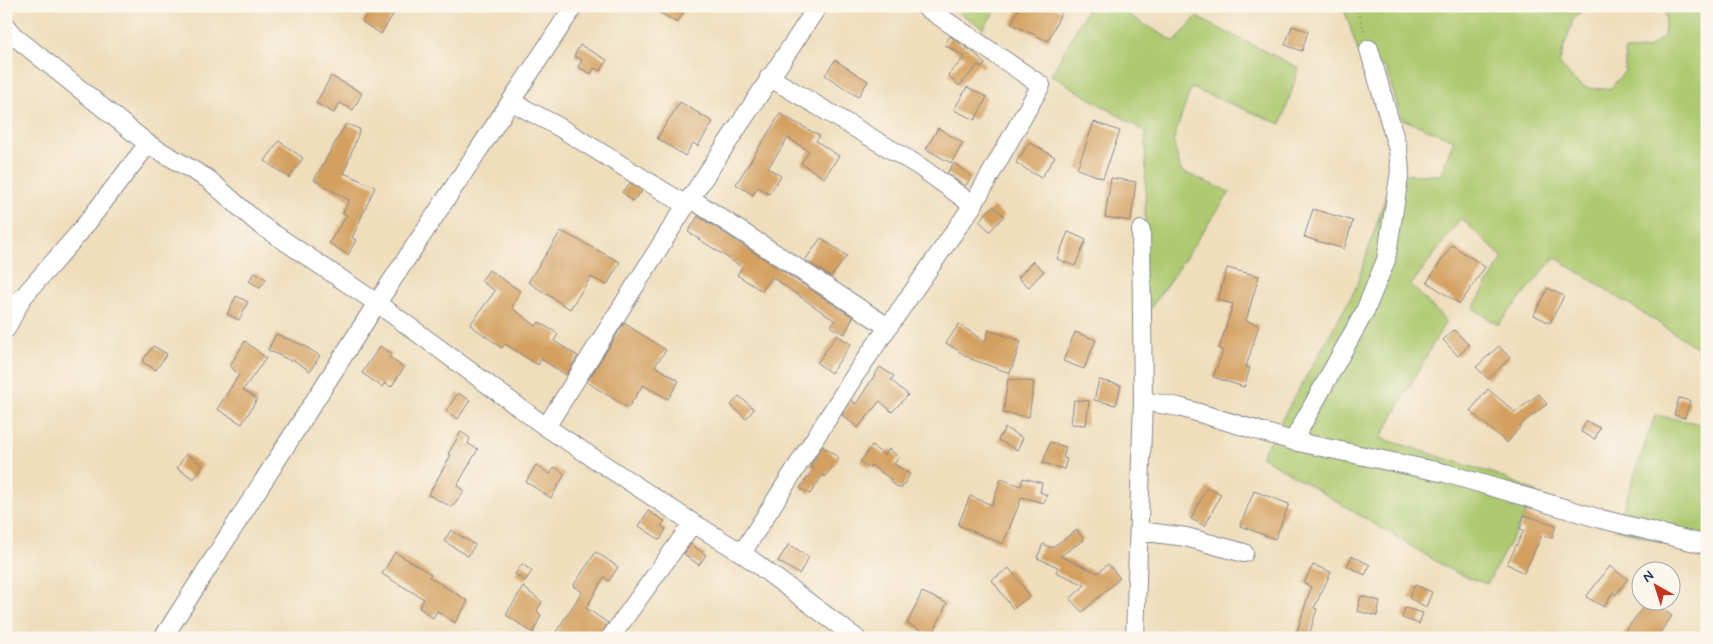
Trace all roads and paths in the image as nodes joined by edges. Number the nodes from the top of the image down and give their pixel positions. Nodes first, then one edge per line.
1 (574, 6) edge
2 (818, 6) edge
3 (924, 6) edge
4 (1357, 6) edge
5 (6, 26) edge
6 (1369, 49) joint
7 (769, 77) junction
8 (512, 102) junction
9 (148, 144) junction
10 (688, 202) junction
11 (973, 205) junction
12 (1141, 230) dead end
13 (376, 303) junction
14 (888, 327) junction
15 (6, 329) edge
16 (1143, 401) junction
17 (546, 427) junction
18 (1293, 442) junction
19 (693, 523) junction
20 (1139, 531) junction
21 (1707, 545) edge
22 (742, 553) junction
23 (1244, 553) dead end
24 (162, 638) edge
25 (610, 638) edge
26 (856, 638) edge
27 (1134, 638) edge

1 - 8 street
2 - 7 street
3 - 11 street
4 - 6 path
5 - 9 street
6 - 18 street
7 - 10 street
7 - 11 street
8 - 10 street
8 - 13 street
9 - 13 street
9 - 15 street
10 - 14 street
10 - 17 street
11 - 14 street
12 - 16 street
13 - 17 street
13 - 24 street
14 - 22 street
16 - 18 street
16 - 20 street
17 - 19 street
18 - 21 street
19 - 22 street
19 - 25 street
20 - 23 street
20 - 27 street
22 - 26 street

